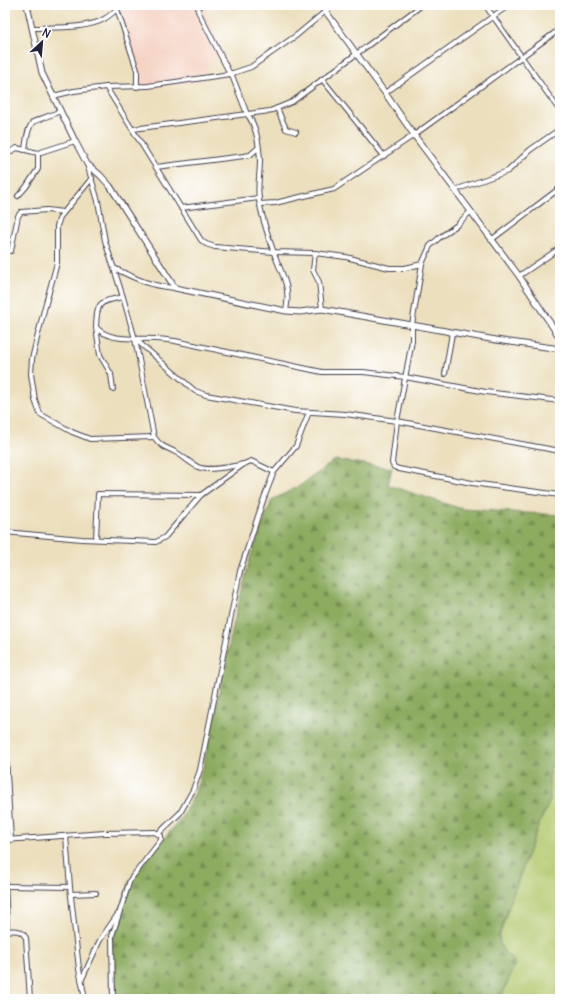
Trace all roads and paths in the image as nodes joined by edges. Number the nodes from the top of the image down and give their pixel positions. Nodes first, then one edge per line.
1 (27, 5) edge
2 (121, 5) edge
3 (199, 5) edge
4 (321, 5) edge
5 (333, 5) edge
6 (422, 5) edge
7 (485, 5) edge
8 (509, 5) edge
9 (117, 9) junction
10 (325, 10) junction
11 (492, 15) junction
12 (32, 28) junction
13 (560, 29) edge
14 (357, 54) junction
15 (522, 56) junction
16 (230, 74) junction
17 (322, 79) junction
18 (137, 86) junction
19 (106, 87) junction
20 (386, 93) junction
21 (52, 96) junction
22 (277, 108) junction
23 (60, 111) junction
24 (560, 111) edge
25 (247, 114) junction
26 (133, 129) junction
27 (560, 129) edge
28 (296, 132) dead end
29 (414, 135) junction
30 (74, 141) junction
31 (258, 148) junction
32 (25, 150) junction
33 (38, 152) junction
34 (5, 155) edge
35 (384, 156) junction
36 (87, 164) junction
37 (156, 167) junction
38 (92, 178) junction
39 (560, 188) edge
40 (455, 190) junction
41 (18, 196) dead end
42 (259, 198) junction
43 (260, 204) junction
44 (181, 208) junction
45 (471, 211) junction
46 (63, 212) junction
47 (492, 240) junction
48 (560, 248) edge
49 (11, 251) dead end
50 (274, 252) junction
51 (315, 253) junction
52 (422, 264) junction
53 (114, 268) junction
54 (519, 276) junction
55 (175, 288) junction
56 (123, 297) junction
57 (322, 309) junction
58 (286, 311) junction
59 (412, 326) junction
60 (96, 327) junction
61 (452, 332) junction
62 (560, 338) edge
63 (135, 339) junction
64 (560, 349) edge
65 (446, 374) dead end
66 (405, 377) junction
67 (113, 389) dead end
68 (560, 401) edge
69 (309, 412) junction
70 (396, 421) junction
71 (154, 437) junction
72 (560, 451) edge
73 (244, 464) junction
74 (274, 472) junction
75 (5, 479) edge
76 (560, 494) edge
77 (201, 495) junction
78 (6, 532) edge
79 (96, 539) junction
80 (5, 740) edge
81 (158, 834) junction
82 (66, 836) junction
83 (5, 840) edge
84 (11, 840) junction
85 (5, 877) edge
86 (5, 886) edge
87 (70, 887) junction
88 (96, 893) dead end
89 (71, 894) junction
90 (120, 910) junction
91 (6, 930) edge
92 (82, 980) junction
93 (30, 999) edge
94 (85, 999) edge
95 (113, 999) edge

1 - 12 street
2 - 9 street
3 - 16 street
4 - 10 street
5 - 10 street
6 - 14 street
7 - 11 street
8 - 11 street
9 - 12 street
9 - 18 street
10 - 14 street
10 - 16 street
11 - 15 street
11 - 20 street
12 - 21 street
13 - 15 street
14 - 17 street
14 - 20 street
15 - 24 street
15 - 29 street
16 - 18 street
16 - 25 street
17 - 22 street
17 - 35 street
18 - 19 street
19 - 21 street
19 - 26 street
20 - 29 street
21 - 23 street
22 - 25 street
22 - 28 street
23 - 30 street
23 - 32 street
25 - 26 street
25 - 31 street
26 - 37 street
27 - 40 street
29 - 35 street
29 - 40 street
30 - 33 street
30 - 36 street
31 - 37 street
31 - 42 street
32 - 33 street
32 - 34 street
33 - 41 street
35 - 43 street
36 - 38 street
36 - 55 street
37 - 44 street
38 - 46 street
38 - 53 street
39 - 47 street
40 - 45 street
42 - 43 street
42 - 44 street
43 - 50 street
44 - 50 street
45 - 47 street
45 - 52 street
46 - 49 street
46 - 71 street
47 - 54 street
48 - 54 street
50 - 51 street
50 - 58 street
51 - 52 street
51 - 57 street
52 - 59 street
53 - 55 street
53 - 56 street
54 - 62 street
55 - 58 street
56 - 60 street
56 - 63 street
57 - 58 street
57 - 59 street
59 - 61 street
59 - 66 street
60 - 63 street
60 - 67 street
61 - 64 street
61 - 65 street
63 - 66 street
63 - 69 street
63 - 71 street
66 - 68 street
66 - 70 street
69 - 70 street
69 - 74 street
70 - 72 street
70 - 76 street
71 - 73 street
73 - 74 street
73 - 77 street
74 - 81 street
75 - 78 street
77 - 79 street
77 - 79 street
78 - 79 street
80 - 84 street
81 - 82 street
81 - 90 street
82 - 84 street
82 - 87 street
83 - 84 street
85 - 86 street
86 - 87 street
86 - 91 street
87 - 89 street
88 - 89 street
89 - 92 street
90 - 92 street
90 - 95 street
91 - 93 street
92 - 94 street

